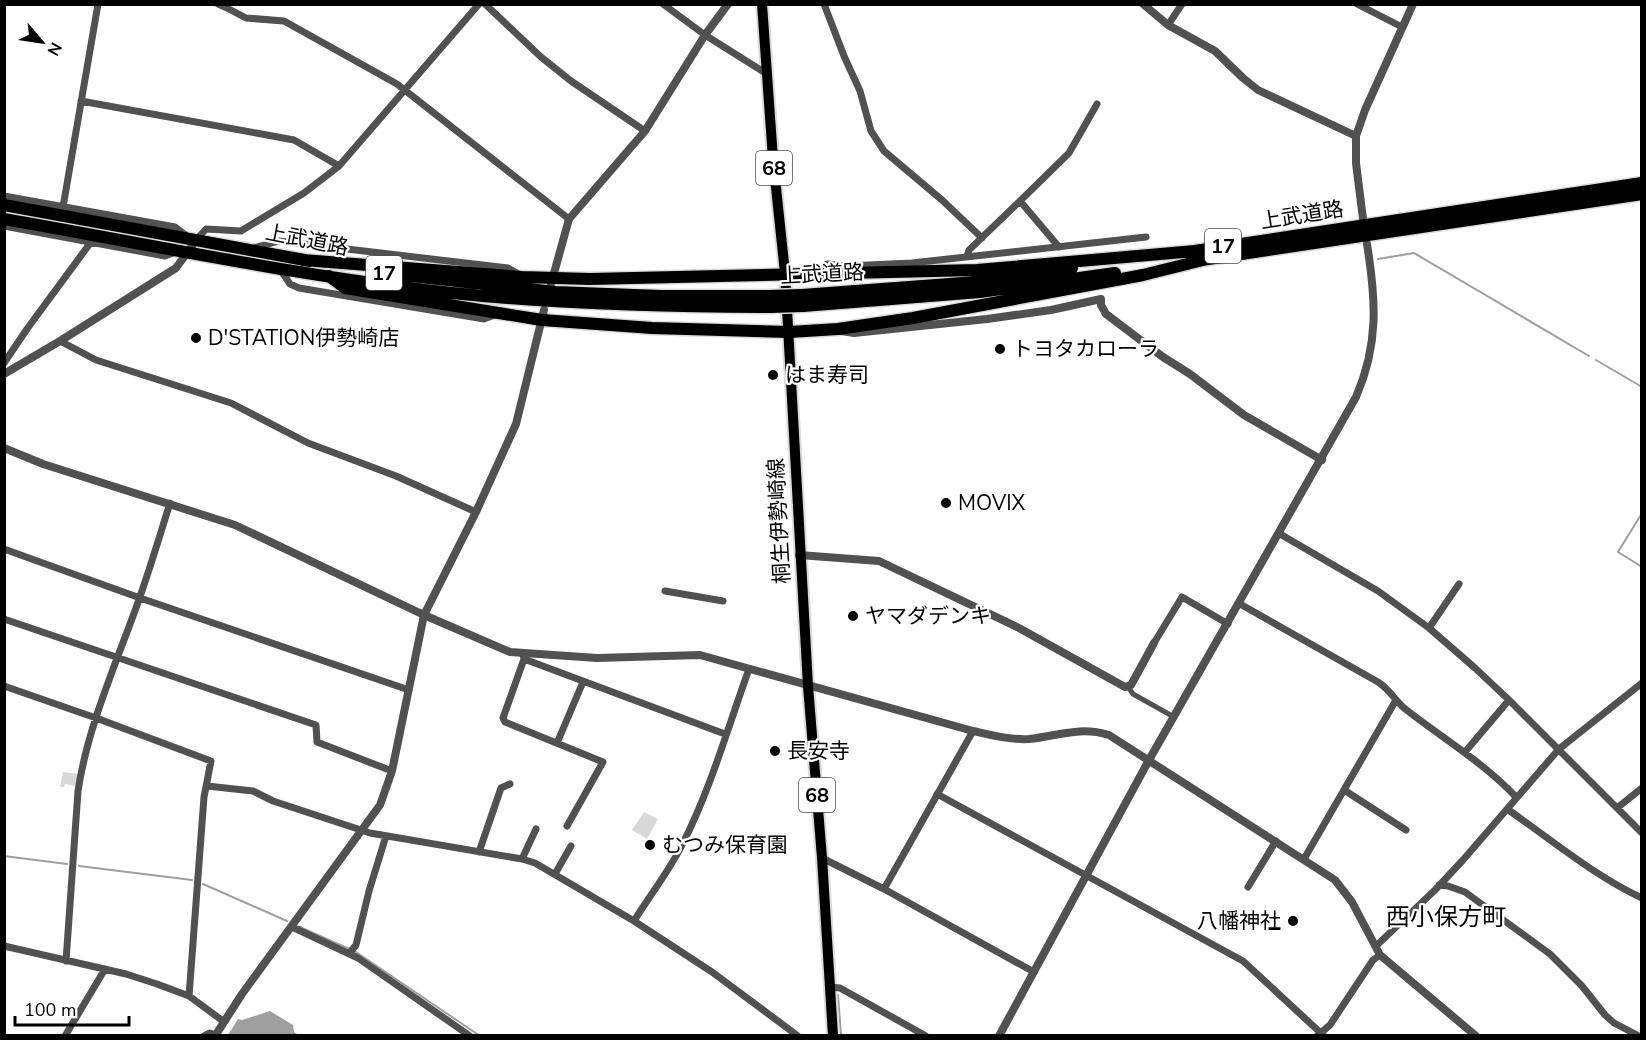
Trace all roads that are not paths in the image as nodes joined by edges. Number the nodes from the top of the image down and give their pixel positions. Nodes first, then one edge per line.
1 (99, 4) edge
2 (479, 4) edge
3 (484, 4) edge
4 (663, 4) edge
5 (728, 4) edge
6 (762, 4) edge
7 (824, 4) edge
8 (1143, 4) edge
9 (1182, 4) edge
10 (1357, 4) edge
11 (1413, 4) edge
12 (220, 5) edge
13 (1168, 25) junction
14 (1402, 27) junction
15 (705, 35) junction
16 (767, 74) junction
17 (404, 89) junction
18 (81, 101) junction
19 (1097, 104) dead end
20 (645, 131) junction
21 (1356, 136) junction
22 (339, 166) junction
23 (1641, 183) edge
24 (1641, 194) edge
25 (4, 196) edge
26 (1020, 201) junction
27 (4, 205) edge
28 (63, 207) junction
29 (74, 208) junction
30 (4, 219) edge
31 (569, 219) junction
32 (1363, 219) dead end
33 (84, 220) junction
34 (4, 226) edge
35 (1146, 237) dead end
36 (193, 238) junction
37 (982, 238) junction
38 (91, 242) junction
39 (1367, 244) dead end
40 (1059, 247) junction
41 (249, 249) junction
42 (185, 251) junction
43 (1199, 255) junction
44 (967, 256) junction
45 (303, 260) junction
46 (279, 267) junction
47 (785, 273) junction
48 (817, 274) junction
49 (329, 276) junction
50 (522, 277) junction
51 (552, 281) junction
52 (769, 302) junction
53 (499, 313) junction
54 (543, 315) junction
55 (838, 329) junction
56 (789, 332) junction
57 (60, 341) junction
58 (4, 363) edge
59 (4, 374) edge
60 (4, 448) edge
61 (1322, 460) junction
62 (170, 503) junction
63 (476, 512) junction
64 (1280, 534) junction
65 (4, 549) edge
66 (800, 555) junction
67 (1459, 584) dead end
68 (665, 591) dead end
69 (140, 598) junction
70 (723, 601) dead end
71 (1240, 604) junction
72 (424, 615) junction
73 (4, 619) edge
74 (1228, 624) junction
75 (1429, 628) junction
76 (1154, 643) joint
77 (524, 656) junction
78 (117, 659) junction
79 (748, 669) junction
80 (583, 682) junction
81 (1641, 683) edge
82 (4, 686) edge
83 (808, 686) junction
84 (1128, 687) junction
85 (409, 690) junction
86 (1396, 700) junction
87 (1509, 700) junction
88 (1174, 717) junction
89 (96, 718) junction
90 (973, 731) junction
91 (725, 734) junction
92 (557, 743) junction
93 (1558, 749) junction
94 (1465, 752) junction
95 (1149, 760) junction
96 (392, 771) junction
97 (510, 784) dead end
98 (207, 786) junction
99 (1641, 788) edge
100 (1344, 790) junction
101 (937, 794) junction
102 (1516, 797) junction
103 (1617, 808) junction
104 (1507, 809) junction
105 (567, 826) dead end
106 (536, 829) dead end
107 (1406, 830) dead end
108 (363, 831) junction
109 (1641, 833) edge
110 (386, 836) junction
111 (1276, 841) junction
112 (571, 846) dead end
113 (479, 852) junction
114 (522, 858) junction
115 (822, 858) junction
116 (1304, 859) junction
117 (555, 874) junction
118 (1087, 877) junction
119 (1439, 885) junction
120 (1248, 887) dead end
121 (884, 889) junction
122 (1641, 898) edge
123 (634, 921) junction
124 (292, 927) junction
125 (4, 946) edge
126 (1378, 950) junction
127 (349, 954) junction
128 (66, 961) junction
129 (105, 969) junction
130 (1034, 972) junction
131 (830, 987) junction
132 (189, 996) junction
133 (223, 1021) junction
134 (1321, 1034) edge
135 (64, 1035) edge
136 (204, 1035) edge
137 (215, 1035) edge
138 (470, 1035) edge
139 (798, 1035) edge
140 (833, 1035) edge
141 (926, 1035) edge
142 (999, 1035) edge
143 (1476, 1035) edge
144 (1639, 1035) edge

1 - 18 street
2 - 17 street
3 - 20 street
4 - 15 street
5 - 15 street
6 - 16 main road, 桐生伊勢崎線 / 68
7 - 37 street
8 - 13 street
9 - 13 street
10 - 14 street
11 - 14 street
12 - 17 street
13 - 21 street
14 - 21 street
15 - 16 street
15 - 20 street
16 - 47 main road, 桐生伊勢崎線 / 68
17 - 22 street
17 - 31 street
18 - 22 street
18 - 28 street
19 - 26 street
20 - 31 street
21 - 32 street
22 - 36 street
23 - 43 highway, 上武道路 / 17
24 - 43 highway, 上武道路 / 17
25 - 28 street
26 - 37 street
26 - 40 street
27 - 33 highway, 上武道路 / 17
28 - 29 street
29 - 33 street
29 - 36 street
30 - 42 highway, 上武道路 / 17
31 - 51 street
33 - 36 highway, 上武道路 / 17
34 - 38 street
35 - 40 street
36 - 41 highway, 上武道路 / 17
36 - 42 street
37 - 44 street
38 - 42 street
38 - 58 street
39 - 61 street
40 - 44 street
41 - 45 highway, 上武道路 / 17
41 - 50 street
42 - 46 highway, 上武道路 / 17
42 - 57 street
43 - 48 highway
43 - 52 highway, 上武道路 / 17, bridge
43 - 55 highway
44 - 48 street
45 - 50 highway
45 - 52 highway, 上武道路 / 17
46 - 49 highway, 上武道路 / 17
46 - 53 street
47 - 48 highway
47 - 51 highway
47 - 56 main road, 桐生伊勢崎線 / 68
49 - 52 highway, 上武道路 / 17
49 - 53 highway
50 - 51 highway
53 - 54 highway
54 - 56 highway
54 - 63 street
55 - 56 highway
55 - 61 street
56 - 66 main road, 桐生伊勢崎線 / 68
57 - 59 street
57 - 63 street
60 - 62 street
61 - 64 street
62 - 69 street
62 - 72 street
63 - 72 street
64 - 71 street
64 - 75 street
65 - 69 street
66 - 83 main road, 桐生伊勢崎線 / 68
66 - 84 street
67 - 75 street
68 - 70 street
69 - 78 street
69 - 85 street
71 - 74 street
71 - 86 street
72 - 77 street
72 - 85 street
73 - 78 street
74 - 76 street
74 - 88 street
75 - 87 street
76 - 84 street
77 - 79 street
77 - 80 street
77 - 92 street
78 - 89 street
78 - 96 street
79 - 83 street
79 - 91 street
80 - 91 street
80 - 92 street
81 - 93 street
82 - 89 street
83 - 90 street
83 - 115 main road, 桐生伊勢崎線 / 68
84 - 88 street
85 - 96 street
86 - 94 street
86 - 100 street
87 - 93 street
87 - 94 street
88 - 95 street
89 - 98 street
89 - 128 street
90 - 95 street
90 - 101 street
91 - 123 street
92 - 105 street
93 - 102 street
93 - 103 street
94 - 102 street
95 - 111 street
95 - 118 street
96 - 108 street
97 - 113 street
98 - 108 street
98 - 132 street
99 - 103 street
100 - 107 street
100 - 116 street
101 - 118 street
101 - 121 street
102 - 104 street
103 - 109 street
104 - 119 street
104 - 122 street
106 - 114 street
108 - 110 street
108 - 124 street
110 - 113 street
110 - 127 street
111 - 116 street
111 - 120 street
112 - 117 street
113 - 114 street
114 - 117 street
115 - 121 street
115 - 131 main road, 桐生伊勢崎線 / 68
116 - 126 street
117 - 123 street
118 - 130 street
118 - 134 street
119 - 126 street
119 - 144 street
121 - 130 street
123 - 139 street
124 - 127 street
124 - 133 street
125 - 128 street
126 - 134 street
126 - 143 street
127 - 138 street
128 - 129 street
129 - 132 street
129 - 135 street
130 - 142 street
131 - 140 main road, 桐生伊勢崎線 / 68
131 - 141 street
132 - 133 street
133 - 137 street
136 - 137 street

